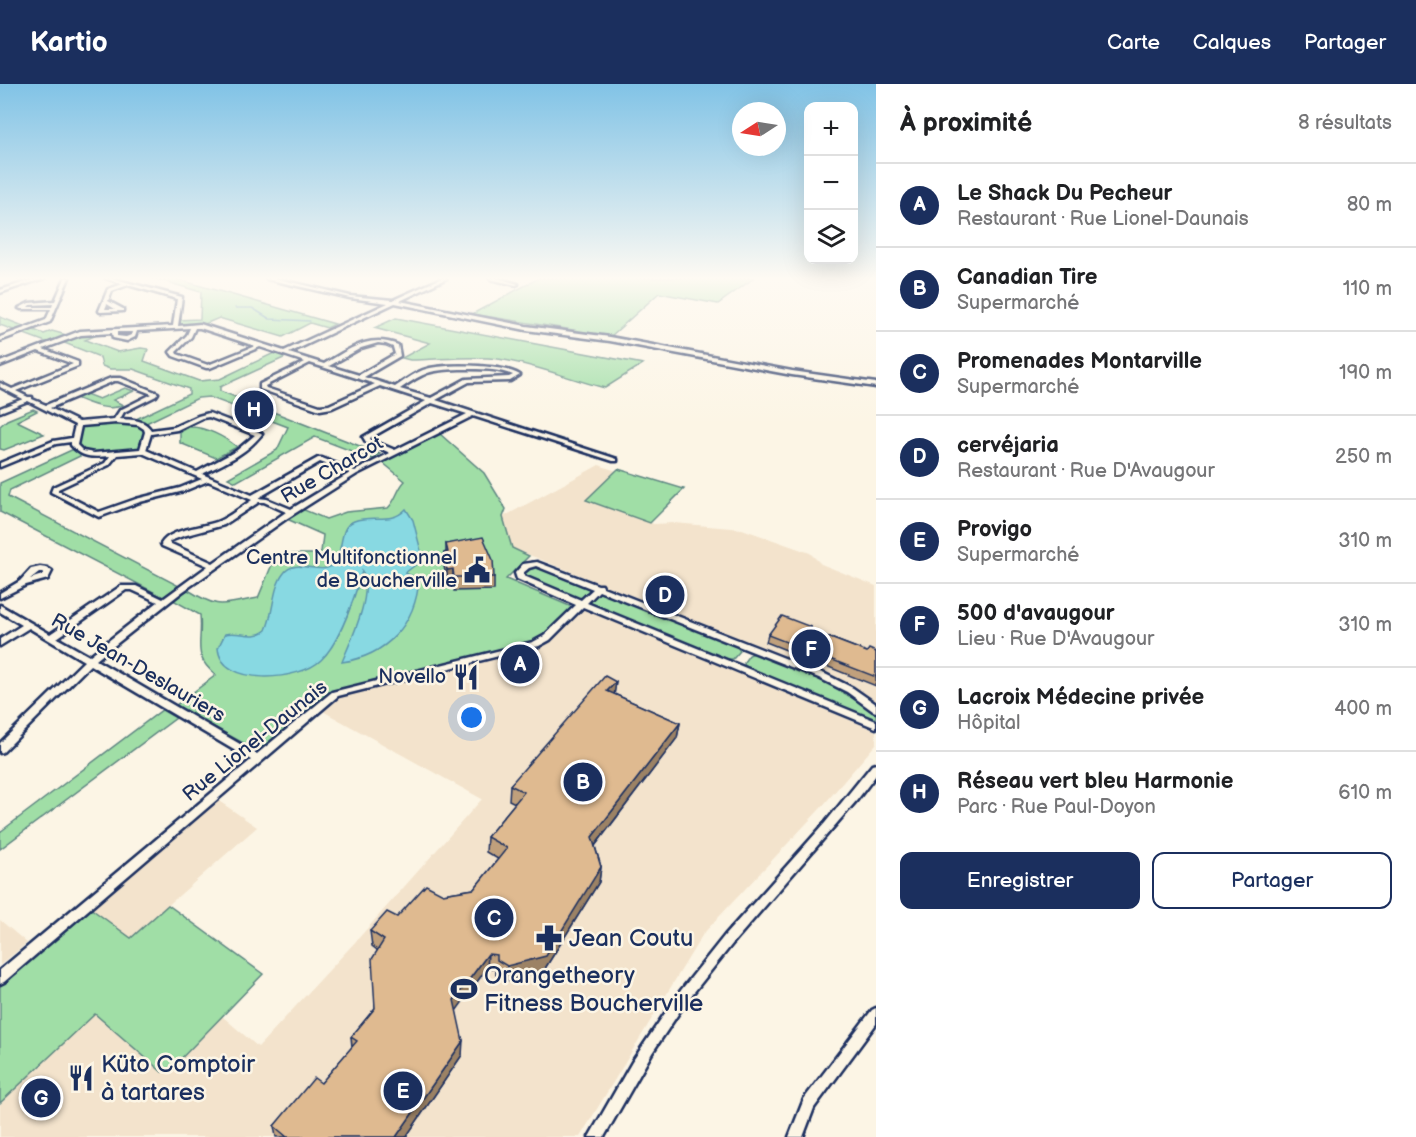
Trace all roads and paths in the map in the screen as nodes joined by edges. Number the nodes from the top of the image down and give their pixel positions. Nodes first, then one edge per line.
1 (32, 327) edge
2 (173, 327) edge
3 (193, 327) edge
4 (204, 327) edge
5 (339, 327) edge
6 (522, 327) edge
7 (0, 339) edge
8 (261, 345) junction
9 (38, 349) junction
10 (285, 353) junction
11 (310, 361) junction
12 (0, 364) edge
13 (325, 366) junction
14 (360, 377) junction
15 (380, 384) junction
16 (0, 385) edge
17 (876, 385) edge
18 (396, 389) junction
19 (13, 390) junction
20 (30, 398) junction
21 (434, 401) junction
22 (47, 407) junction
23 (0, 410) edge
24 (473, 414) junction
25 (116, 421) junction
26 (78, 423) junction
27 (148, 432) junction
28 (74, 440) junction
29 (143, 451) junction
30 (394, 452) junction
31 (115, 453) junction
32 (615, 460) dead end
33 (0, 465) edge
34 (355, 473) junction
35 (197, 474) junction
36 (208, 479) junction
37 (255, 499) junction
38 (289, 514) junction
39 (214, 566) junction
40 (23, 583) dead end
41 (599, 587) junction
42 (0, 596) edge
43 (164, 602) junction
44 (582, 604) junction
45 (0, 608) edge
46 (28, 625) junction
47 (50, 638) junction
48 (0, 642) edge
49 (89, 661) junction
50 (876, 709) edge
51 (876, 725) edge
52 (0, 749) edge
53 (257, 759) junction
54 (876, 768) edge
55 (0, 978) edge
56 (876, 1014) edge
57 (596, 1137) edge
58 (796, 1137) edge

1 - 7 street
2 - 9 street
3 - 8 street
4 - 8 street
5 - 10 street
6 - 17 street
8 - 10 street
9 - 12 street
9 - 19 street
10 - 11 street
11 - 13 street
11 - 15 street
13 - 14 street
13 - 14 street
14 - 15 street
15 - 18 street
16 - 19 street
18 - 21 street
18 - 21 street
19 - 20 street
20 - 22 street
20 - 23 street
21 - 24 street
21 - 30 street
22 - 25 street
22 - 26 street
24 - 30 street, Rue Charcot
24 - 32 street
25 - 26 street
25 - 27 street
26 - 28 street
27 - 29 street
27 - 35 street
28 - 31 street
28 - 33 street
29 - 31 street
29 - 35 street
30 - 34 street, Rue Charcot
31 - 36 street
34 - 37 street
34 - 38 street, Rue Charcot
35 - 36 street
36 - 37 street
37 - 38 street
37 - 39 street, Rue Charcot
38 - 39 street, Rue Charcot
39 - 43 street, Rue Charcot
40 - 42 street
41 - 44 street, Rue Lionel-Daunais
41 - 44 street
41 - 50 street
43 - 47 street
43 - 49 street, Rue Charcot
44 - 51 street
44 - 53 street, Rue Lionel-Daunais
45 - 46 street, Rue Jean-Deslauriers
46 - 47 street, Rue Jean-Deslauriers
46 - 48 street
47 - 49 street, Rue Jean-Deslauriers
49 - 52 street, Rue Charcot
49 - 53 street, Rue Jean-Deslauriers
53 - 55 street, Rue Lionel-Daunais
54 - 57 street
56 - 58 street

